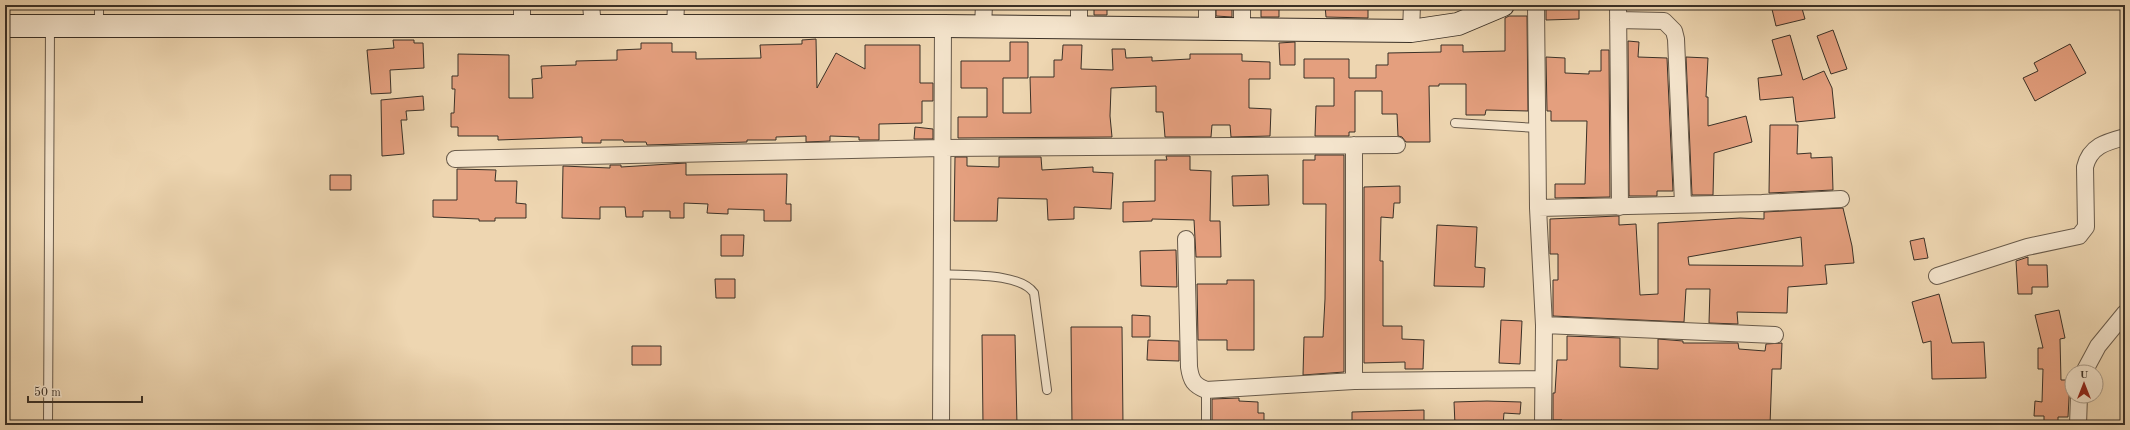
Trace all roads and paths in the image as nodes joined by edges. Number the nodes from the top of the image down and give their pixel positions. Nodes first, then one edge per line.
1 (100, 5) edge
2 (1079, 5) edge
3 (1207, 5) edge
4 (1242, 5) edge
5 (1412, 5) edge
6 (1503, 5) edge
7 (1536, 5) edge
8 (1618, 13) edge
9 (522, 15) edge
10 (592, 15) edge
11 (675, 15) edge
12 (984, 16) edge
13 (5, 26) edge
14 (50, 26) junction
15 (99, 26) junction
16 (944, 26) junction
17 (1079, 27) junction
18 (1207, 28) junction
19 (1242, 28) junction
20 (1411, 31) junction
21 (1456, 123) dead end
22 (1538, 128) junction
23 (2125, 137) edge
24 (1354, 145) junction
25 (1398, 145) dead end
26 (941, 148) junction
27 (455, 159) dead end
28 (1841, 198) dead end
29 (1683, 204) junction
30 (1620, 207) junction
31 (1538, 208) junction
32 (1186, 239) dead end
33 (941, 274) junction
34 (1937, 276) dead end
35 (2125, 313) edge
36 (1544, 325) junction
37 (1775, 335) dead end
38 (2088, 364) edge
39 (1543, 378) junction
40 (1354, 381) junction
41 (1047, 390) dead end
42 (1206, 390) junction
43 (2079, 404) edge
44 (48, 425) edge
45 (941, 425) edge
46 (1206, 425) edge
47 (1543, 425) edge
48 (2078, 425) edge

1 - 15 lane
2 - 17 street
3 - 18 street
4 - 19 street
5 - 20 street
6 - 20 street
7 - 22 street
8 - 29 street
8 - 30 street
9 - 10 street
9 - 15 street
10 - 11 street
11 - 16 street
12 - 16 street
12 - 17 street
13 - 14 street
14 - 15 street
14 - 44 lane
16 - 26 street
17 - 18 street
18 - 19 street
19 - 20 street
21 - 22 lane
22 - 31 street
23 - 34 street
24 - 25 street
24 - 26 street
24 - 40 street
26 - 27 street
26 - 33 street
28 - 29 street
29 - 30 street
30 - 31 street
31 - 36 street
32 - 42 street
33 - 41 lane
33 - 45 street
35 - 38 street
36 - 37 street
36 - 39 street
39 - 40 street
39 - 47 street
40 - 42 street
42 - 46 lane
43 - 48 street

